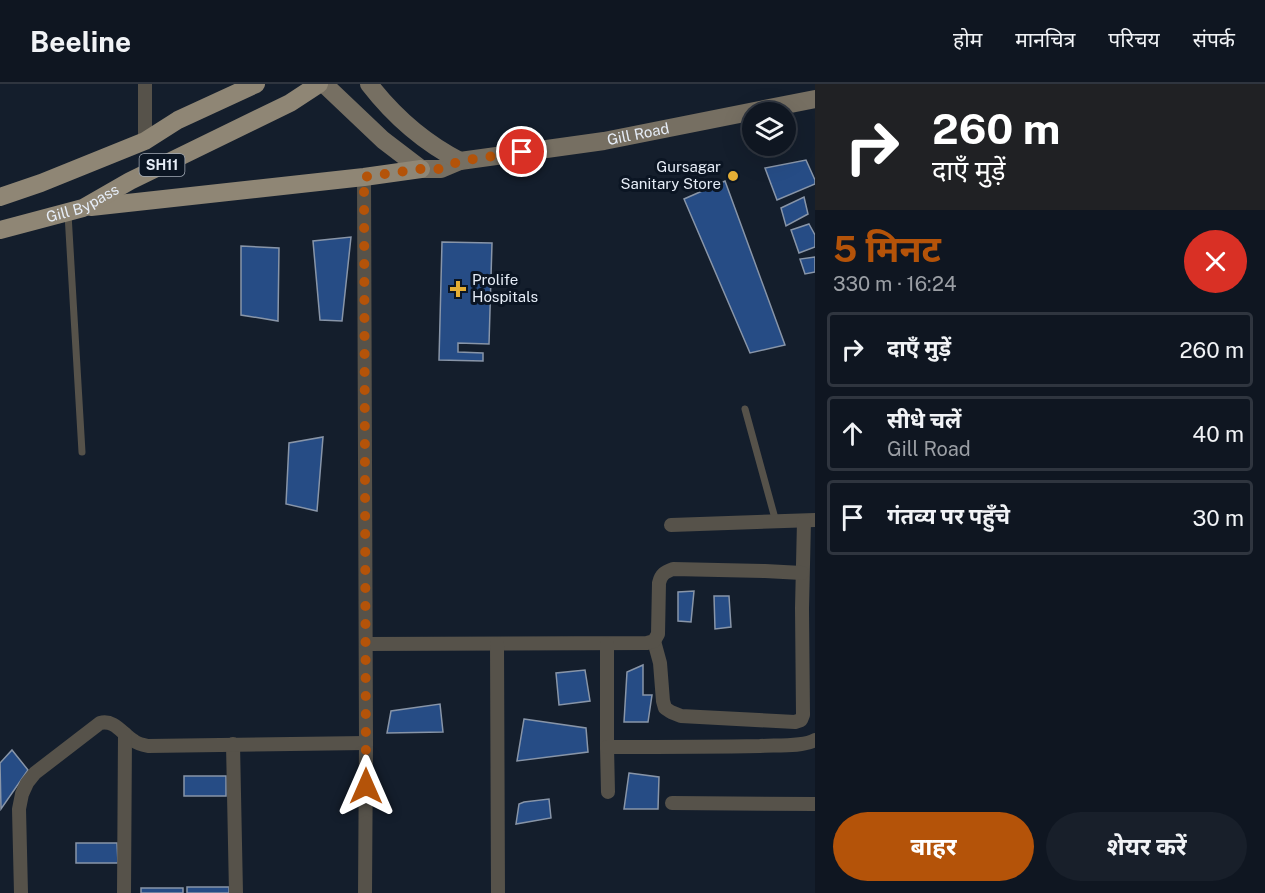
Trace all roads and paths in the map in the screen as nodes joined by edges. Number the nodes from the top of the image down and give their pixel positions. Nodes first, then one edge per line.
1 (145, 84) edge
2 (256, 84) edge
3 (321, 84) edge
4 (369, 84) edge
5 (815, 99) edge
6 (145, 141) junction
7 (460, 161) junction
8 (421, 169) junction
9 (364, 177) junction
10 (0, 197) edge
11 (75, 210) junction
12 (0, 230) edge
13 (745, 409) dead end
14 (82, 452) dead end
15 (809, 520) edge
16 (776, 522) junction
17 (671, 525) dead end
18 (802, 573) junction
19 (809, 590) edge
20 (654, 641) junction
21 (366, 644) junction
22 (608, 644) junction
23 (497, 645) junction
24 (125, 734) junction
25 (815, 740) edge
26 (366, 742) junction
27 (233, 744) junction
28 (607, 747) junction
29 (608, 792) dead end
30 (672, 803) dead end
31 (815, 804) edge
32 (21, 893) edge
33 (124, 893) edge
34 (236, 893) edge
35 (365, 893) edge
36 (498, 893) edge

1 - 6 street
2 - 6 main road, SH11
3 - 8 street
3 - 11 main road, Gill Bypass / SH11
4 - 7 street
5 - 7 street, Gill Road
6 - 10 main road, SH11
7 - 8 street, Gill Road
8 - 9 main road
9 - 11 main road
9 - 21 street
11 - 12 main road, Gill Bypass / SH11
11 - 14 lane
13 - 16 lane
15 - 16 street
15 - 18 street
16 - 17 street
18 - 19 street
18 - 20 street
19 - 20 street
20 - 22 street
21 - 23 street
21 - 26 street
22 - 23 street
22 - 28 street
23 - 36 street
24 - 27 street
24 - 32 street
24 - 33 street
25 - 28 street
26 - 27 street
26 - 35 street
27 - 34 street
28 - 29 street
30 - 31 street

